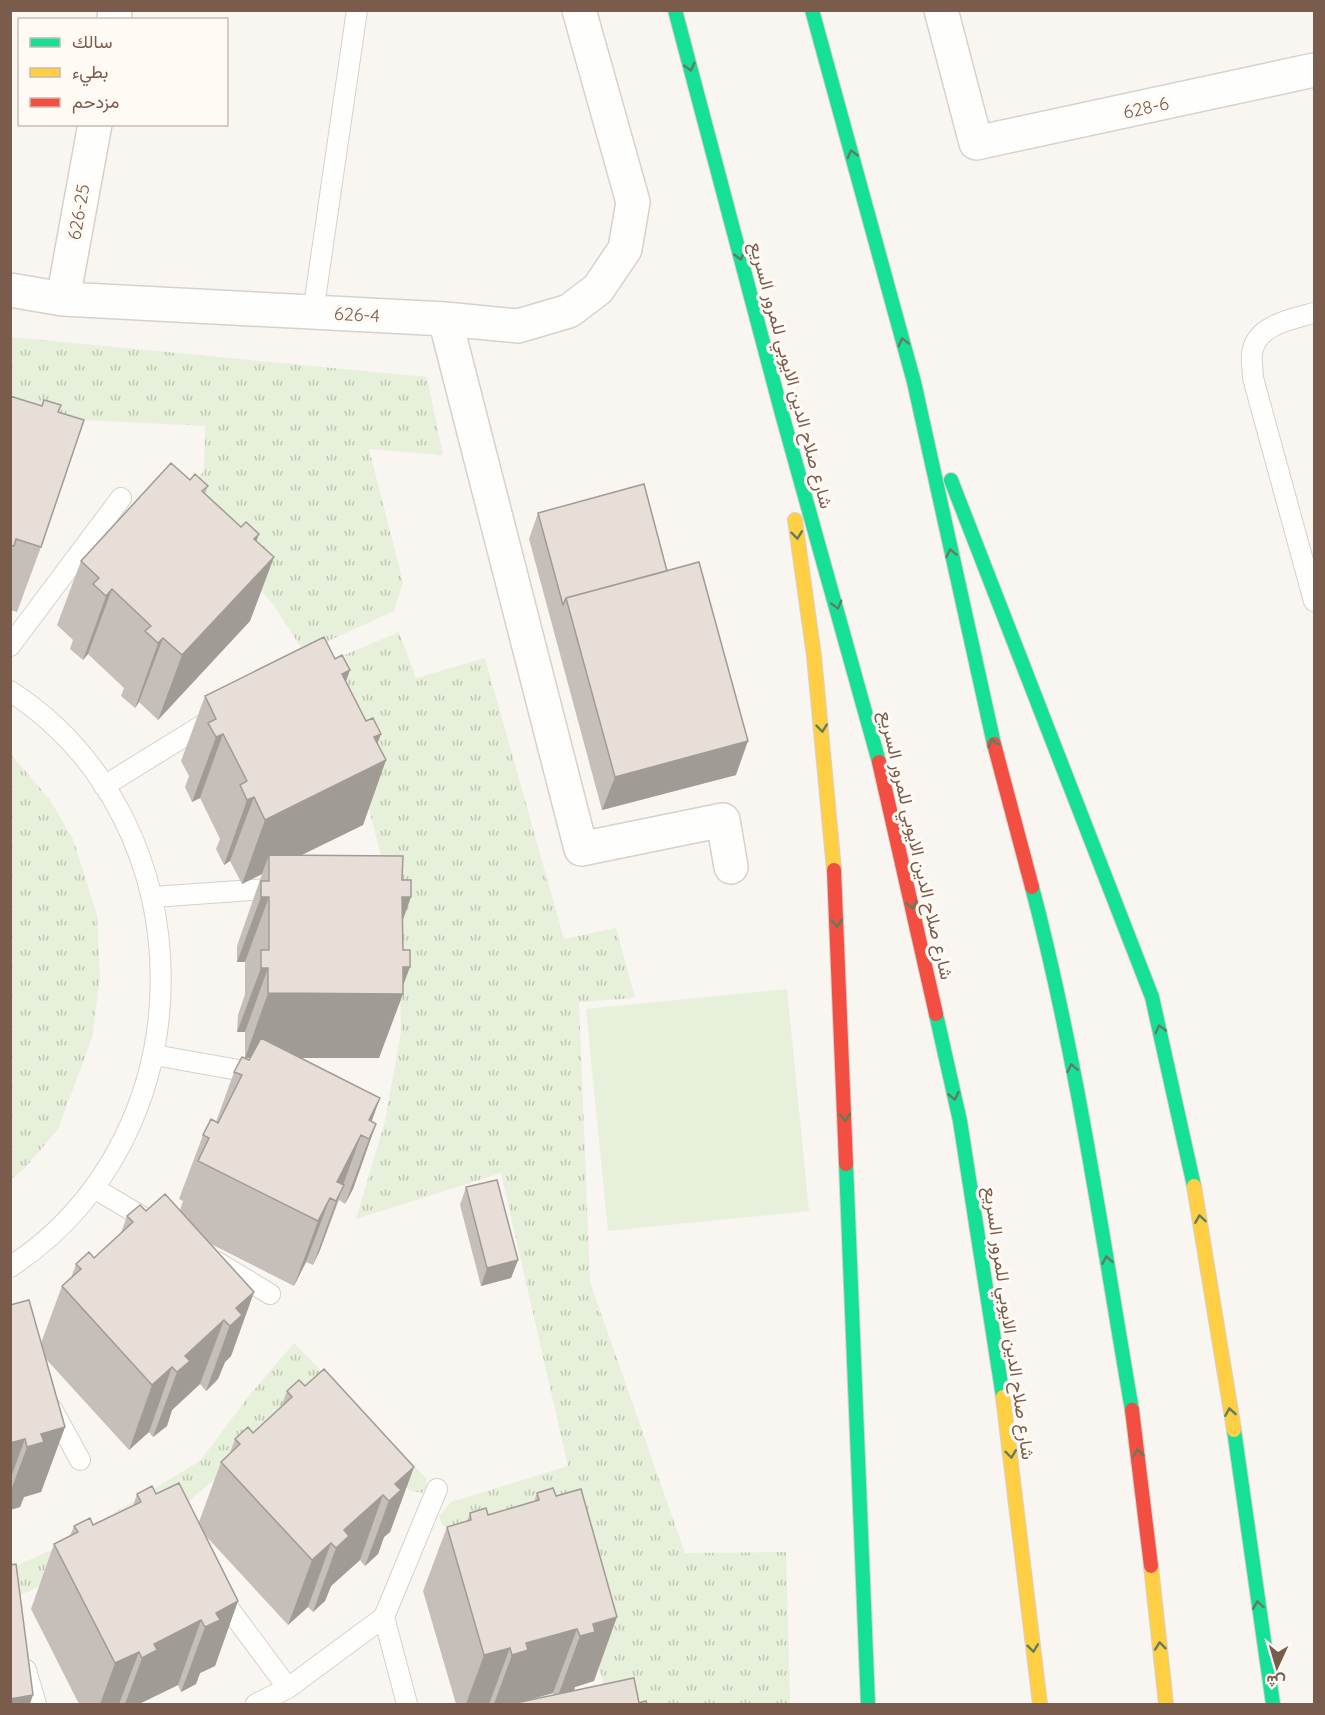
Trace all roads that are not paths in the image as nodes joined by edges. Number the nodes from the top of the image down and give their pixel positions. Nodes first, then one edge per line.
1 (357, 10) edge
2 (579, 10) edge
3 (675, 10) edge
4 (812, 10) edge
5 (941, 10) edge
6 (1314, 70) edge
7 (94, 126) edge
8 (10, 290) edge
9 (63, 299) junction
10 (313, 313) junction
11 (1314, 313) edge
12 (445, 319) junction
13 (914, 382) junction
14 (782, 414) junction
15 (121, 498) dead end
16 (1314, 601) edge
17 (10, 646) edge
18 (10, 691) edge
19 (231, 707) edge
20 (104, 786) junction
21 (731, 867) dead end
22 (296, 887) edge
23 (153, 897) junction
24 (154, 1055) junction
25 (282, 1077) edge
26 (94, 1188) junction
27 (172, 1235) edge
28 (202, 1253) edge
29 (10, 1267) edge
30 (270, 1294) dead end
31 (40, 1388) edge
32 (80, 1460) dead end
33 (437, 1489) dead end
34 (206, 1577) edge
35 (384, 1617) junction
36 (21, 1653) edge
37 (288, 1688) junction
38 (36, 1704) edge
39 (256, 1704) edge
40 (407, 1704) edge
41 (868, 1704) edge
42 (1040, 1704) edge
43 (1166, 1704) edge
44 (1273, 1704) edge

1 - 10 lane
2 - 12 street, 626-4
3 -> 14 highway, شارع صلاح الدين الايوبي للمرور السريع
13 -> 4 highway
5 - 6 street, 628-6
7 - 9 street, 626-25
8 - 9 street, 626-4
9 - 10 street, 626-4
10 - 12 street, 626-4
11 - 16 lane
12 - 21 street
43 -> 13 highway
44 -> 13 highway
14 -> 41 highway
14 -> 42 highway, شارع صلاح الدين الايوبي للمرور السريع
15 - 17 lane
18 - 20 lane
19 - 20 lane
20 - 23 lane
22 - 23 lane
23 - 24 lane
24 - 25 lane
24 - 26 lane
26 - 27 lane
26 - 29 lane
28 - 30 lane
31 - 32 lane
33 - 35 lane
34 - 37 lane
35 - 37 lane
35 - 40 lane
36 - 38 lane
37 - 39 lane

